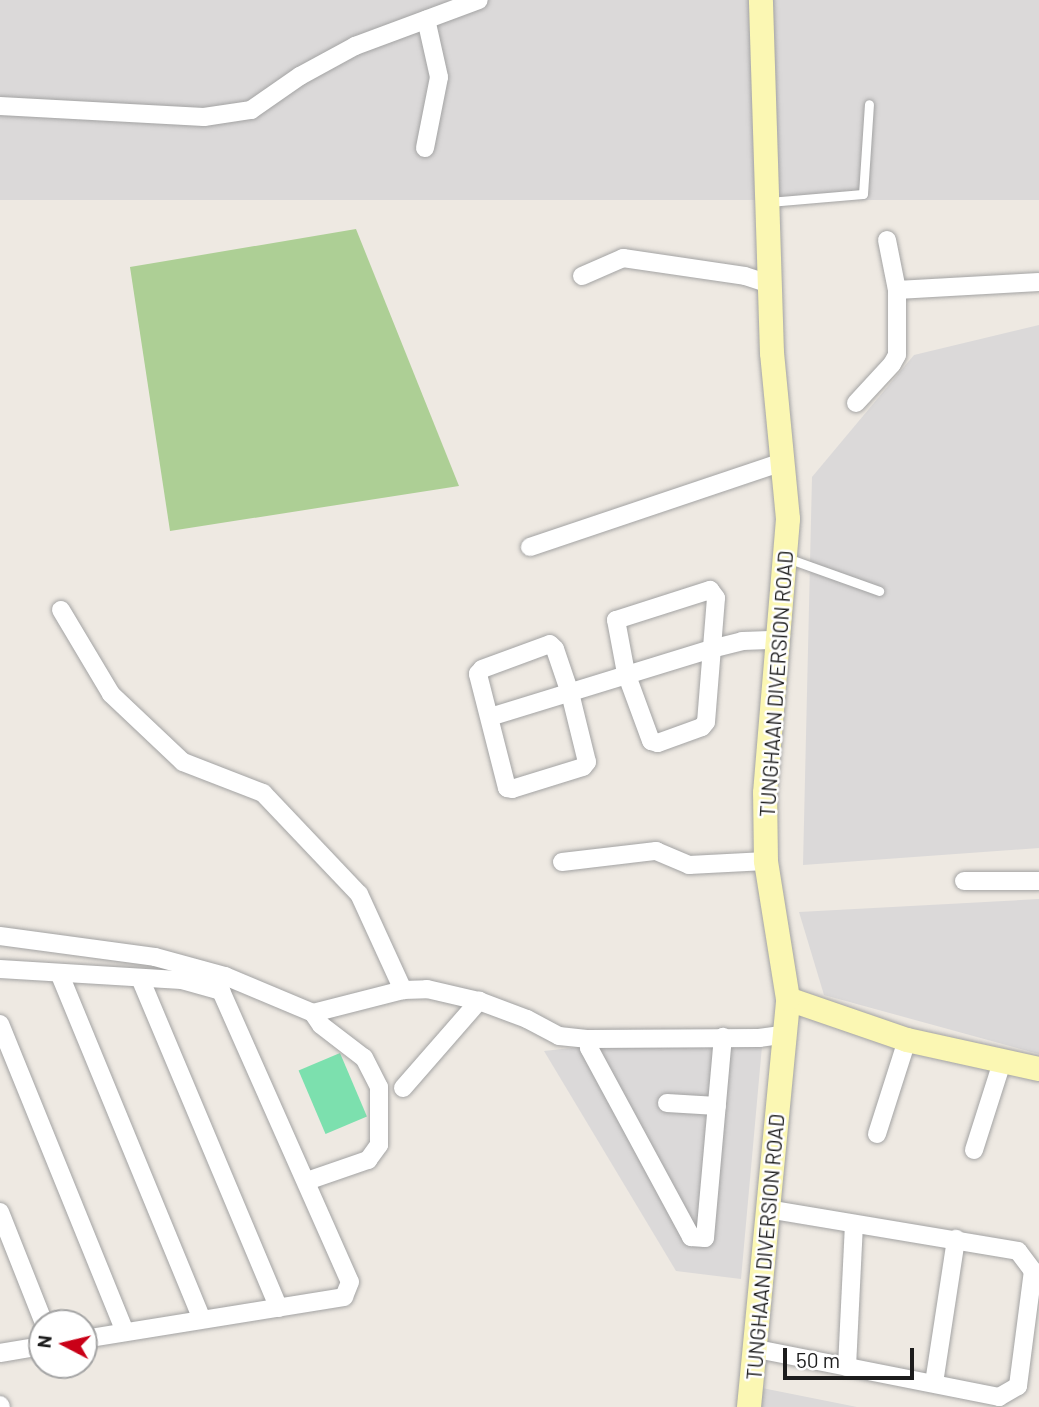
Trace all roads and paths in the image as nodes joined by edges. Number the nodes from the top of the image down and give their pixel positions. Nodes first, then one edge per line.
1 (479, 0) edge
2 (761, 0) edge
3 (426, 19) junction
4 (869, 104) dead end
5 (0, 106) edge
6 (425, 148) dead end
7 (767, 202) junction
8 (887, 240) dead end
9 (582, 275) dead end
10 (1039, 282) edge
11 (769, 284) junction
12 (897, 290) junction
13 (856, 403) dead end
14 (782, 462) junction
15 (530, 547) dead end
16 (785, 557) junction
17 (879, 591) dead end
18 (61, 610) dead end
19 (777, 640) junction
20 (711, 649) junction
21 (626, 673) junction
22 (570, 693) junction
23 (490, 717) junction
24 (766, 861) junction
25 (562, 862) dead end
26 (964, 881) dead end
27 (1039, 881) edge
28 (0, 936) edge
29 (0, 969) edge
30 (60, 975) junction
31 (140, 978) junction
32 (403, 990) junction
33 (788, 999) junction
34 (479, 1001) junction
35 (313, 1013) junction
36 (0, 1024) edge
37 (786, 1034) junction
38 (723, 1037) junction
39 (589, 1039) junction
40 (907, 1040) junction
41 (1002, 1062) junction
42 (1039, 1069) edge
43 (403, 1088) dead end
44 (667, 1104) dead end
45 (718, 1106) junction
46 (877, 1134) dead end
47 (974, 1150) dead end
48 (307, 1181) junction
49 (766, 1209) junction
50 (0, 1212) edge
51 (854, 1224) junction
52 (956, 1239) junction
53 (279, 1308) junction
54 (38, 1309) edge
55 (202, 1318) junction
56 (125, 1332) junction
57 (98, 1337) edge
58 (28, 1348) edge
59 (757, 1349) junction
60 (0, 1353) edge
61 (847, 1367) junction
62 (934, 1383) junction
63 (749, 1407) edge

1 - 3 street
2 - 7 street, TUNGHAAN DIVERSION ROAD
3 - 5 street
3 - 6 street
4 - 7 lane
7 - 11 street, TUNGHAAN DIVERSION ROAD
8 - 12 street
9 - 11 street
10 - 12 street
11 - 14 street, TUNGHAAN DIVERSION ROAD
12 - 13 street
14 - 15 street
14 - 16 street, TUNGHAAN DIVERSION ROAD
16 - 17 lane
16 - 19 street, TUNGHAAN DIVERSION ROAD
18 - 32 street
19 - 20 street
19 - 24 street, TUNGHAAN DIVERSION ROAD
20 - 21 street
20 - 21 street
20 - 21 street
21 - 22 street
22 - 23 street
22 - 23 street
22 - 23 street
24 - 25 street
24 - 33 street, TUNGHAAN DIVERSION ROAD
26 - 27 street
28 - 35 street
29 - 30 street
30 - 31 street
30 - 55 street
31 - 48 street
31 - 53 street
32 - 34 street
32 - 35 street
33 - 37 street, TUNGHAAN DIVERSION ROAD
33 - 40 street
34 - 39 street
34 - 43 street
35 - 48 street
36 - 56 street
37 - 38 street
37 - 49 street, TUNGHAAN DIVERSION ROAD
38 - 39 street
38 - 45 street
39 - 45 street
40 - 41 street
40 - 46 street
41 - 42 street
41 - 47 street
44 - 45 street
48 - 53 street
49 - 51 street
49 - 59 street, TUNGHAAN DIVERSION ROAD
50 - 54 street
51 - 52 street
51 - 61 street
52 - 62 street
52 - 62 street
53 - 55 street
55 - 56 street
56 - 57 street
58 - 60 street
59 - 61 street
59 - 63 street, TUNGHAAN DIVERSION ROAD
61 - 62 street

